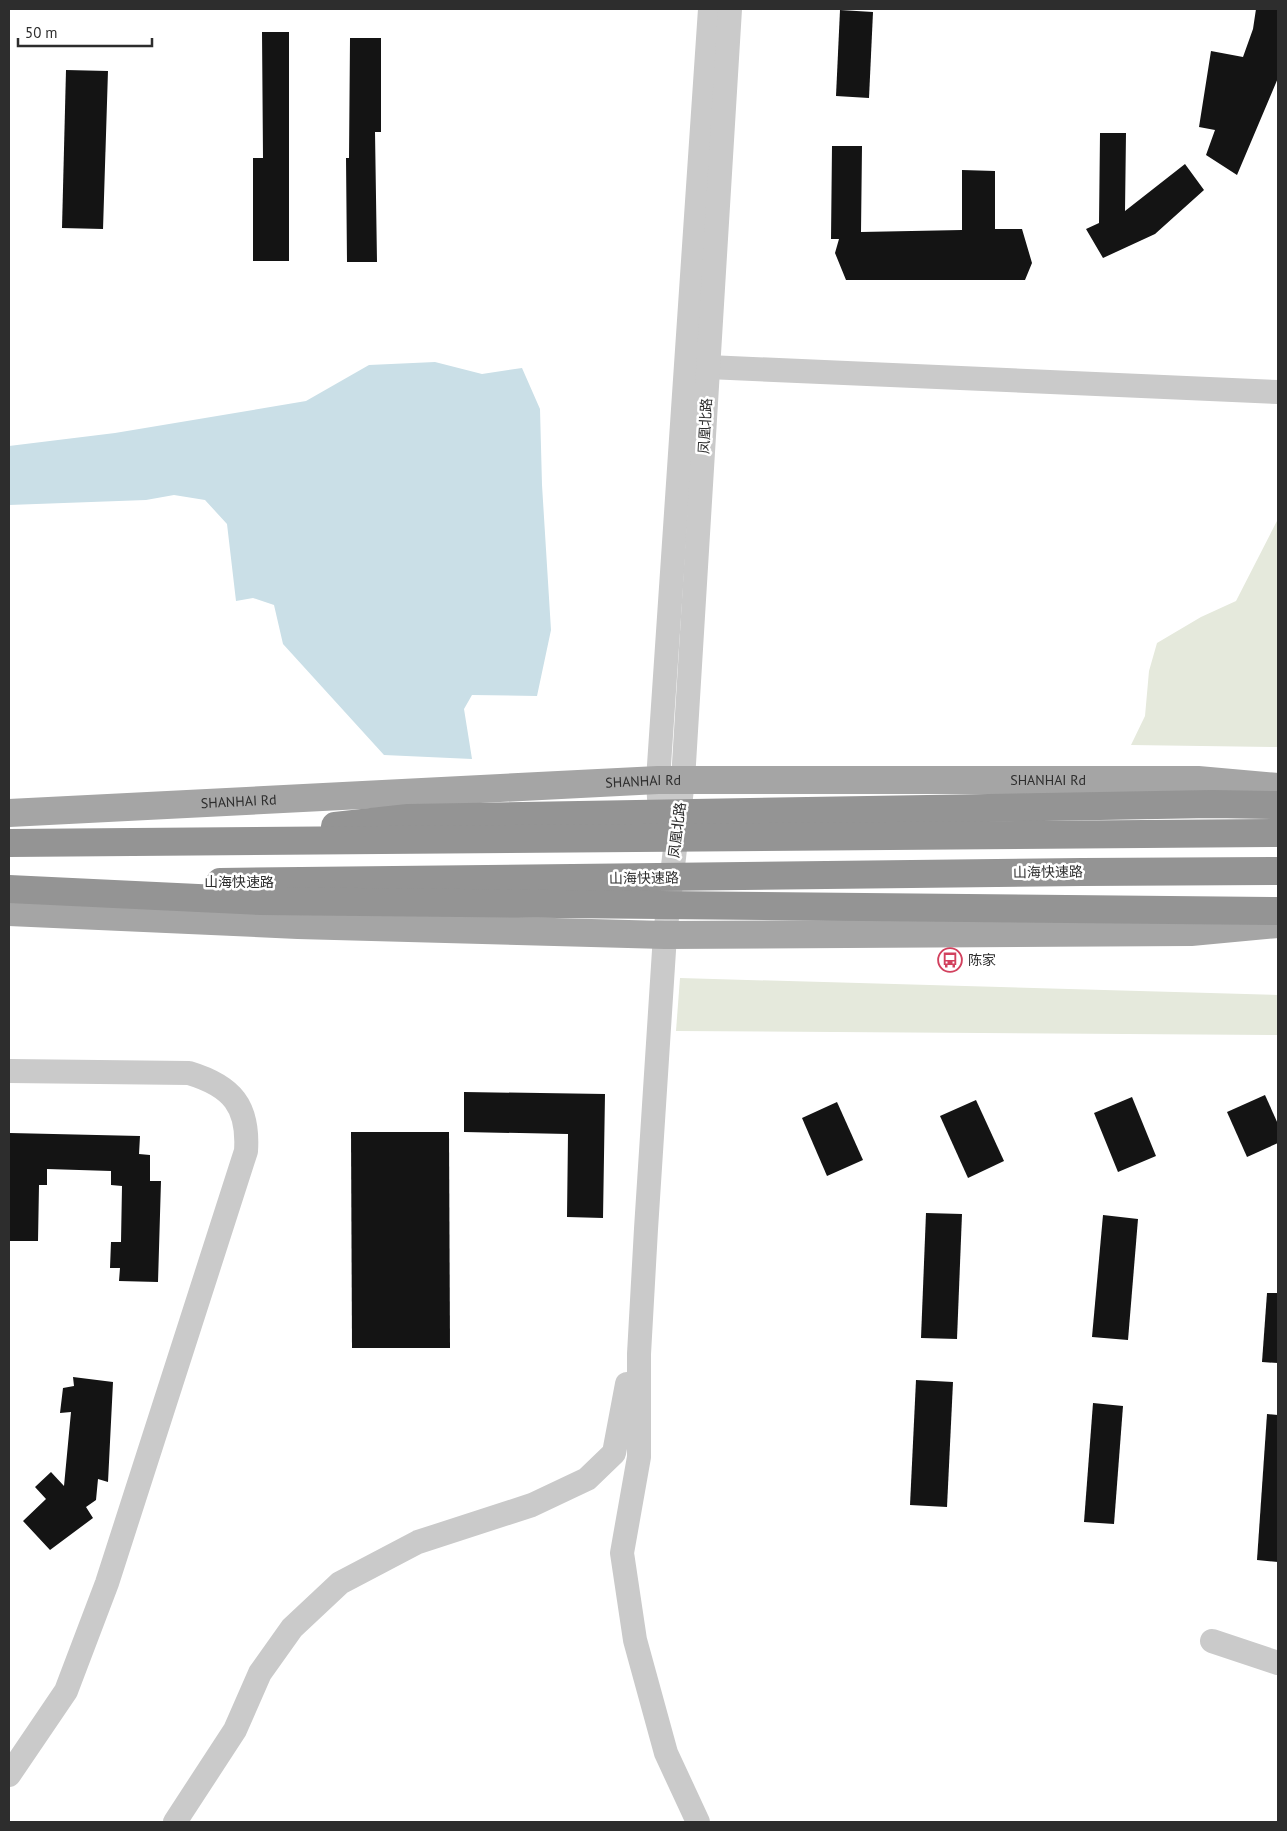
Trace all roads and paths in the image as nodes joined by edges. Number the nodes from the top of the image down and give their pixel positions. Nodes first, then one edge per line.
1 (710, 9) edge
2 (730, 9) edge
3 (708, 367) junction
4 (1278, 392) edge
5 (671, 780) junction
6 (1278, 787) edge
7 (1278, 805) edge
8 (9, 812) edge
9 (1278, 834) edge
10 (172, 842) junction
11 (9, 843) edge
12 (1278, 872) edge
13 (9, 882) edge
14 (9, 889) edge
15 (1278, 911) edge
16 (9, 912) edge
17 (1278, 924) edge
18 (665, 935) junction
19 (9, 1071) edge
20 (646, 1229) junction
21 (1212, 1640) dead end
22 (1278, 1663) edge
23 (9, 1775) edge
24 (175, 1822) edge
25 (698, 1822) edge

1 - 5 street, 凤凰北路
2 - 3 street, 凤凰北路
3 - 4 street
3 - 5 street, 凤凰北路
5 - 6 main road, SHANHAI Rd
5 - 8 main road, SHANHAI Rd
5 - 18 street, 凤凰北路
7 - 10 highway
9 - 10 highway
10 - 11 highway
12 - 13 highway, 山海快速路
14 - 15 highway
16 - 18 main road
17 - 18 main road
18 - 20 street, 凤凰北路
19 - 23 street
20 - 24 street
20 - 25 street
21 - 22 street

